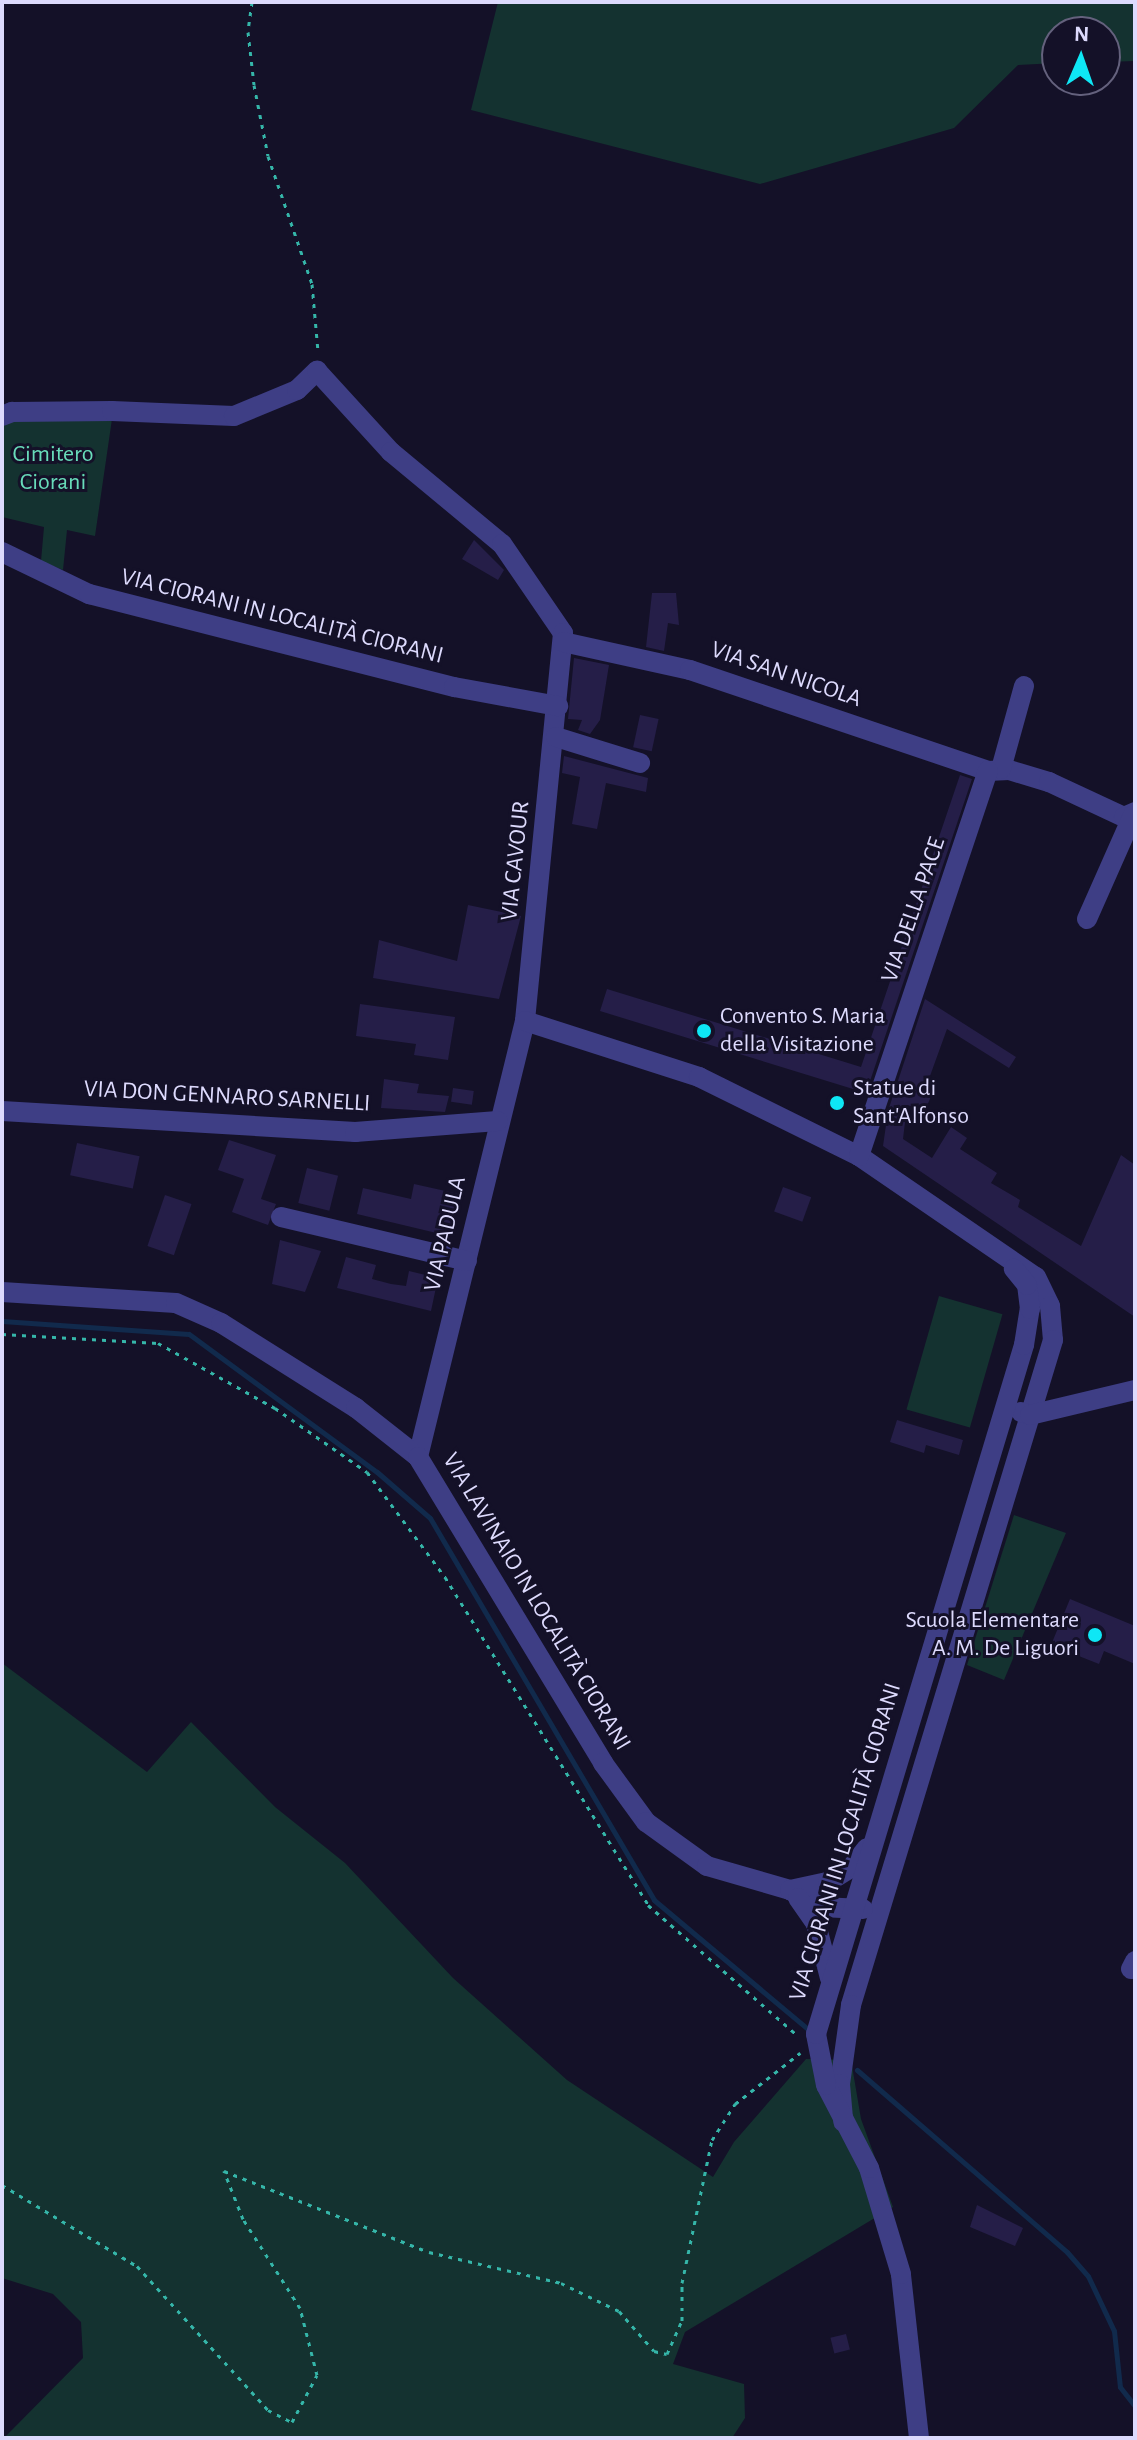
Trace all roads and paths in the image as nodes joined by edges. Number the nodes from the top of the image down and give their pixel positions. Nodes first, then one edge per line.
1 (252, 2) edge
2 (317, 371) junction
3 (2, 416) edge
4 (2, 552) edge
5 (563, 642) junction
6 (1024, 686) dead end
7 (558, 706) junction
8 (556, 737) junction
9 (640, 763) dead end
10 (994, 770) junction
11 (1134, 813) edge
12 (1087, 919) dead end
13 (525, 1021) junction
14 (2, 1111) edge
15 (498, 1121) junction
16 (859, 1156) junction
17 (281, 1217) dead end
18 (1006, 1260) junction
19 (467, 1261) junction
20 (2, 1292) edge
21 (2, 1334) edge
22 (1135, 1390) edge
23 (1006, 1407) junction
24 (1030, 1415) junction
25 (418, 1457) junction
26 (875, 1838) junction
27 (797, 1891) junction
28 (854, 1906) junction
29 (879, 1913) junction
30 (831, 1984) junction
31 (819, 2049) junction
32 (843, 2122) junction
33 (2, 2185) edge
34 (919, 2438) edge

1 - 2 path
2 - 3 street
2 - 5 street
4 - 7 street, VIA CIORANI IN LOCALITÀ CIORANI
5 - 7 street, VIA CAVOUR
5 - 10 street, VIA SAN NICOLA
6 - 10 street, VIA DELLA PACE
7 - 8 street, VIA CAVOUR
8 - 9 street
8 - 13 street, VIA CAVOUR
10 - 11 street, VIA SAN NICOLA
10 - 16 street, VIA DELLA PACE
11 - 12 street
13 - 15 street, VIA PADULA
13 - 16 street
14 - 15 street, VIA DON GENNARO SARNELLI
15 - 19 street, VIA PADULA
16 - 18 street
17 - 19 street
18 - 23 street, VIA CIORANI IN LOCALITÀ CIORANI
18 - 24 street, VIA CIORANI IN LOCALITÀ CIORANI
19 - 25 street, VIA PADULA
20 - 25 street, VIA LAVINAIO IN LOCALITÀ CIORANI
21 - 31 path
22 - 24 street
23 - 24 street
23 - 26 street, VIA CIORANI IN LOCALITÀ CIORANI
24 - 29 street, VIA CIORANI IN LOCALITÀ CIORANI
25 - 27 street, VIA LAVINAIO IN LOCALITÀ CIORANI
26 - 27 street
26 - 28 street, VIA CIORANI IN LOCALITÀ CIORANI
27 - 28 street, VIA LAVINAIO IN LOCALITÀ CIORANI
27 - 30 street
28 - 29 street, VIA LAVINAIO IN LOCALITÀ CIORANI
28 - 30 street, VIA CIORANI IN LOCALITÀ CIORANI
29 - 32 street, VIA CIORANI IN LOCALITÀ CIORANI
30 - 31 street, VIA CIORANI IN LOCALITÀ CIORANI
31 - 32 street, VIA CIORANI IN LOCALITÀ CIORANI
31 - 33 path
32 - 34 street, VIA CIORANI IN LOCALITÀ CIORANI

